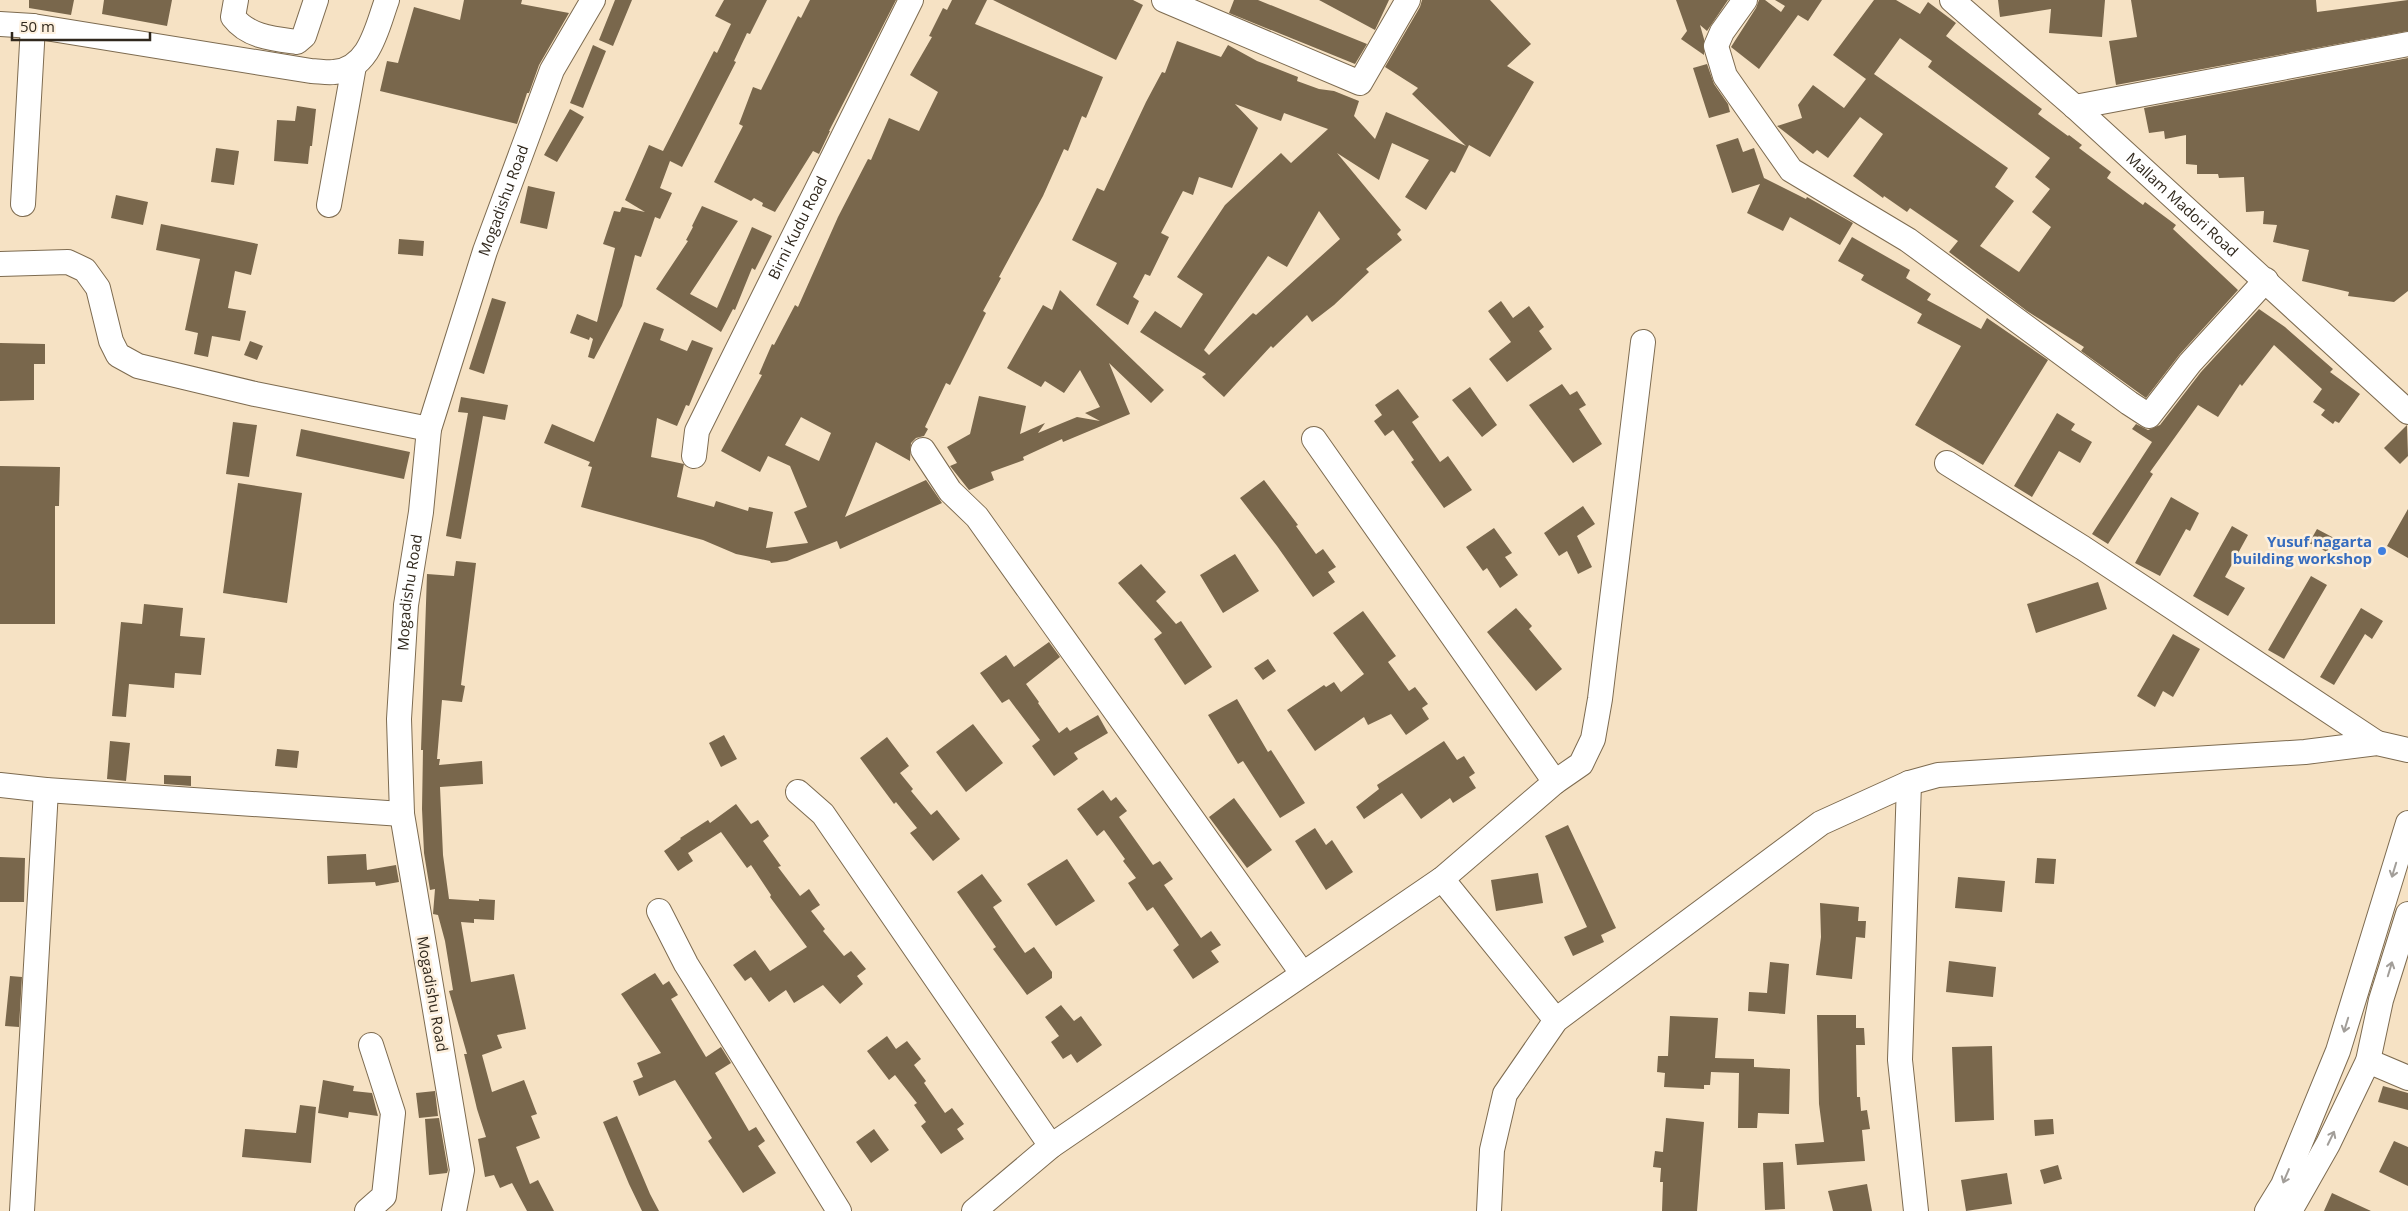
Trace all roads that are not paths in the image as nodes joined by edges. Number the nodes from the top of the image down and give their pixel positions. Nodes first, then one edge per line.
1 (236, 0) edge
2 (316, 0) edge
3 (387, 0) edge
4 (593, 0) edge
5 (911, 0) edge
6 (1164, 0) edge
7 (1408, 0) edge
8 (1745, 0) edge
9 (1952, 0) edge
10 (0, 24) edge
11 (33, 26) junction
12 (2408, 44) edge
13 (354, 66) junction
14 (2075, 106) junction
15 (23, 204) dead end
16 (329, 205) dead end
17 (0, 264) edge
18 (2266, 280) junction
19 (1643, 342) dead end
20 (2408, 412) edge
21 (429, 429) junction
22 (1314, 439) dead end
23 (923, 450) dead end
24 (694, 456) dead end
25 (1947, 463) dead end
26 (2377, 743) junction
27 (2408, 750) edge
28 (1555, 782) junction
29 (1909, 783) junction
30 (0, 785) edge
31 (46, 790) junction
32 (798, 792) dead end
33 (402, 814) junction
34 (2408, 824) edge
35 (1442, 879) junction
36 (659, 911) dead end
37 (2408, 914) edge
38 (1302, 973) junction
39 (1556, 1020) junction
40 (371, 1045) dead end
41 (2368, 1061) junction
42 (2408, 1078) edge
43 (1050, 1146) junction
44 (22, 1211) edge
45 (367, 1211) edge
46 (454, 1211) edge
47 (839, 1211) edge
48 (974, 1211) edge
49 (1489, 1211) edge
50 (1916, 1211) edge
51 (2267, 1211) edge
52 (2290, 1211) edge

1 - 2 street
3 - 13 street
4 - 21 street, Mogadishu Road
5 - 24 street, Birni Kudu Road
6 - 7 street
8 - 18 street
9 - 14 street, Mallam Madori Road
10 - 11 street
11 - 13 street
11 - 15 street
12 - 14 street
13 - 16 street
14 - 18 street, Mallam Madori Road
17 - 21 street
18 - 20 street, Mallam Madori Road
19 - 28 street
21 - 33 street, Mogadishu Road
22 - 28 street
23 - 38 street
25 - 26 street
26 - 27 street
26 - 29 street
28 - 35 street
29 - 39 street
29 - 50 street
30 - 31 street
31 - 33 street
31 - 44 street
32 - 43 street
33 - 46 street, Mogadishu Road
34 -> 51 street
35 - 38 street
35 - 39 street
36 - 47 street
41 -> 37 street
38 - 43 street
39 - 49 street
40 - 45 street
41 - 42 street
52 -> 41 street
43 - 48 street

